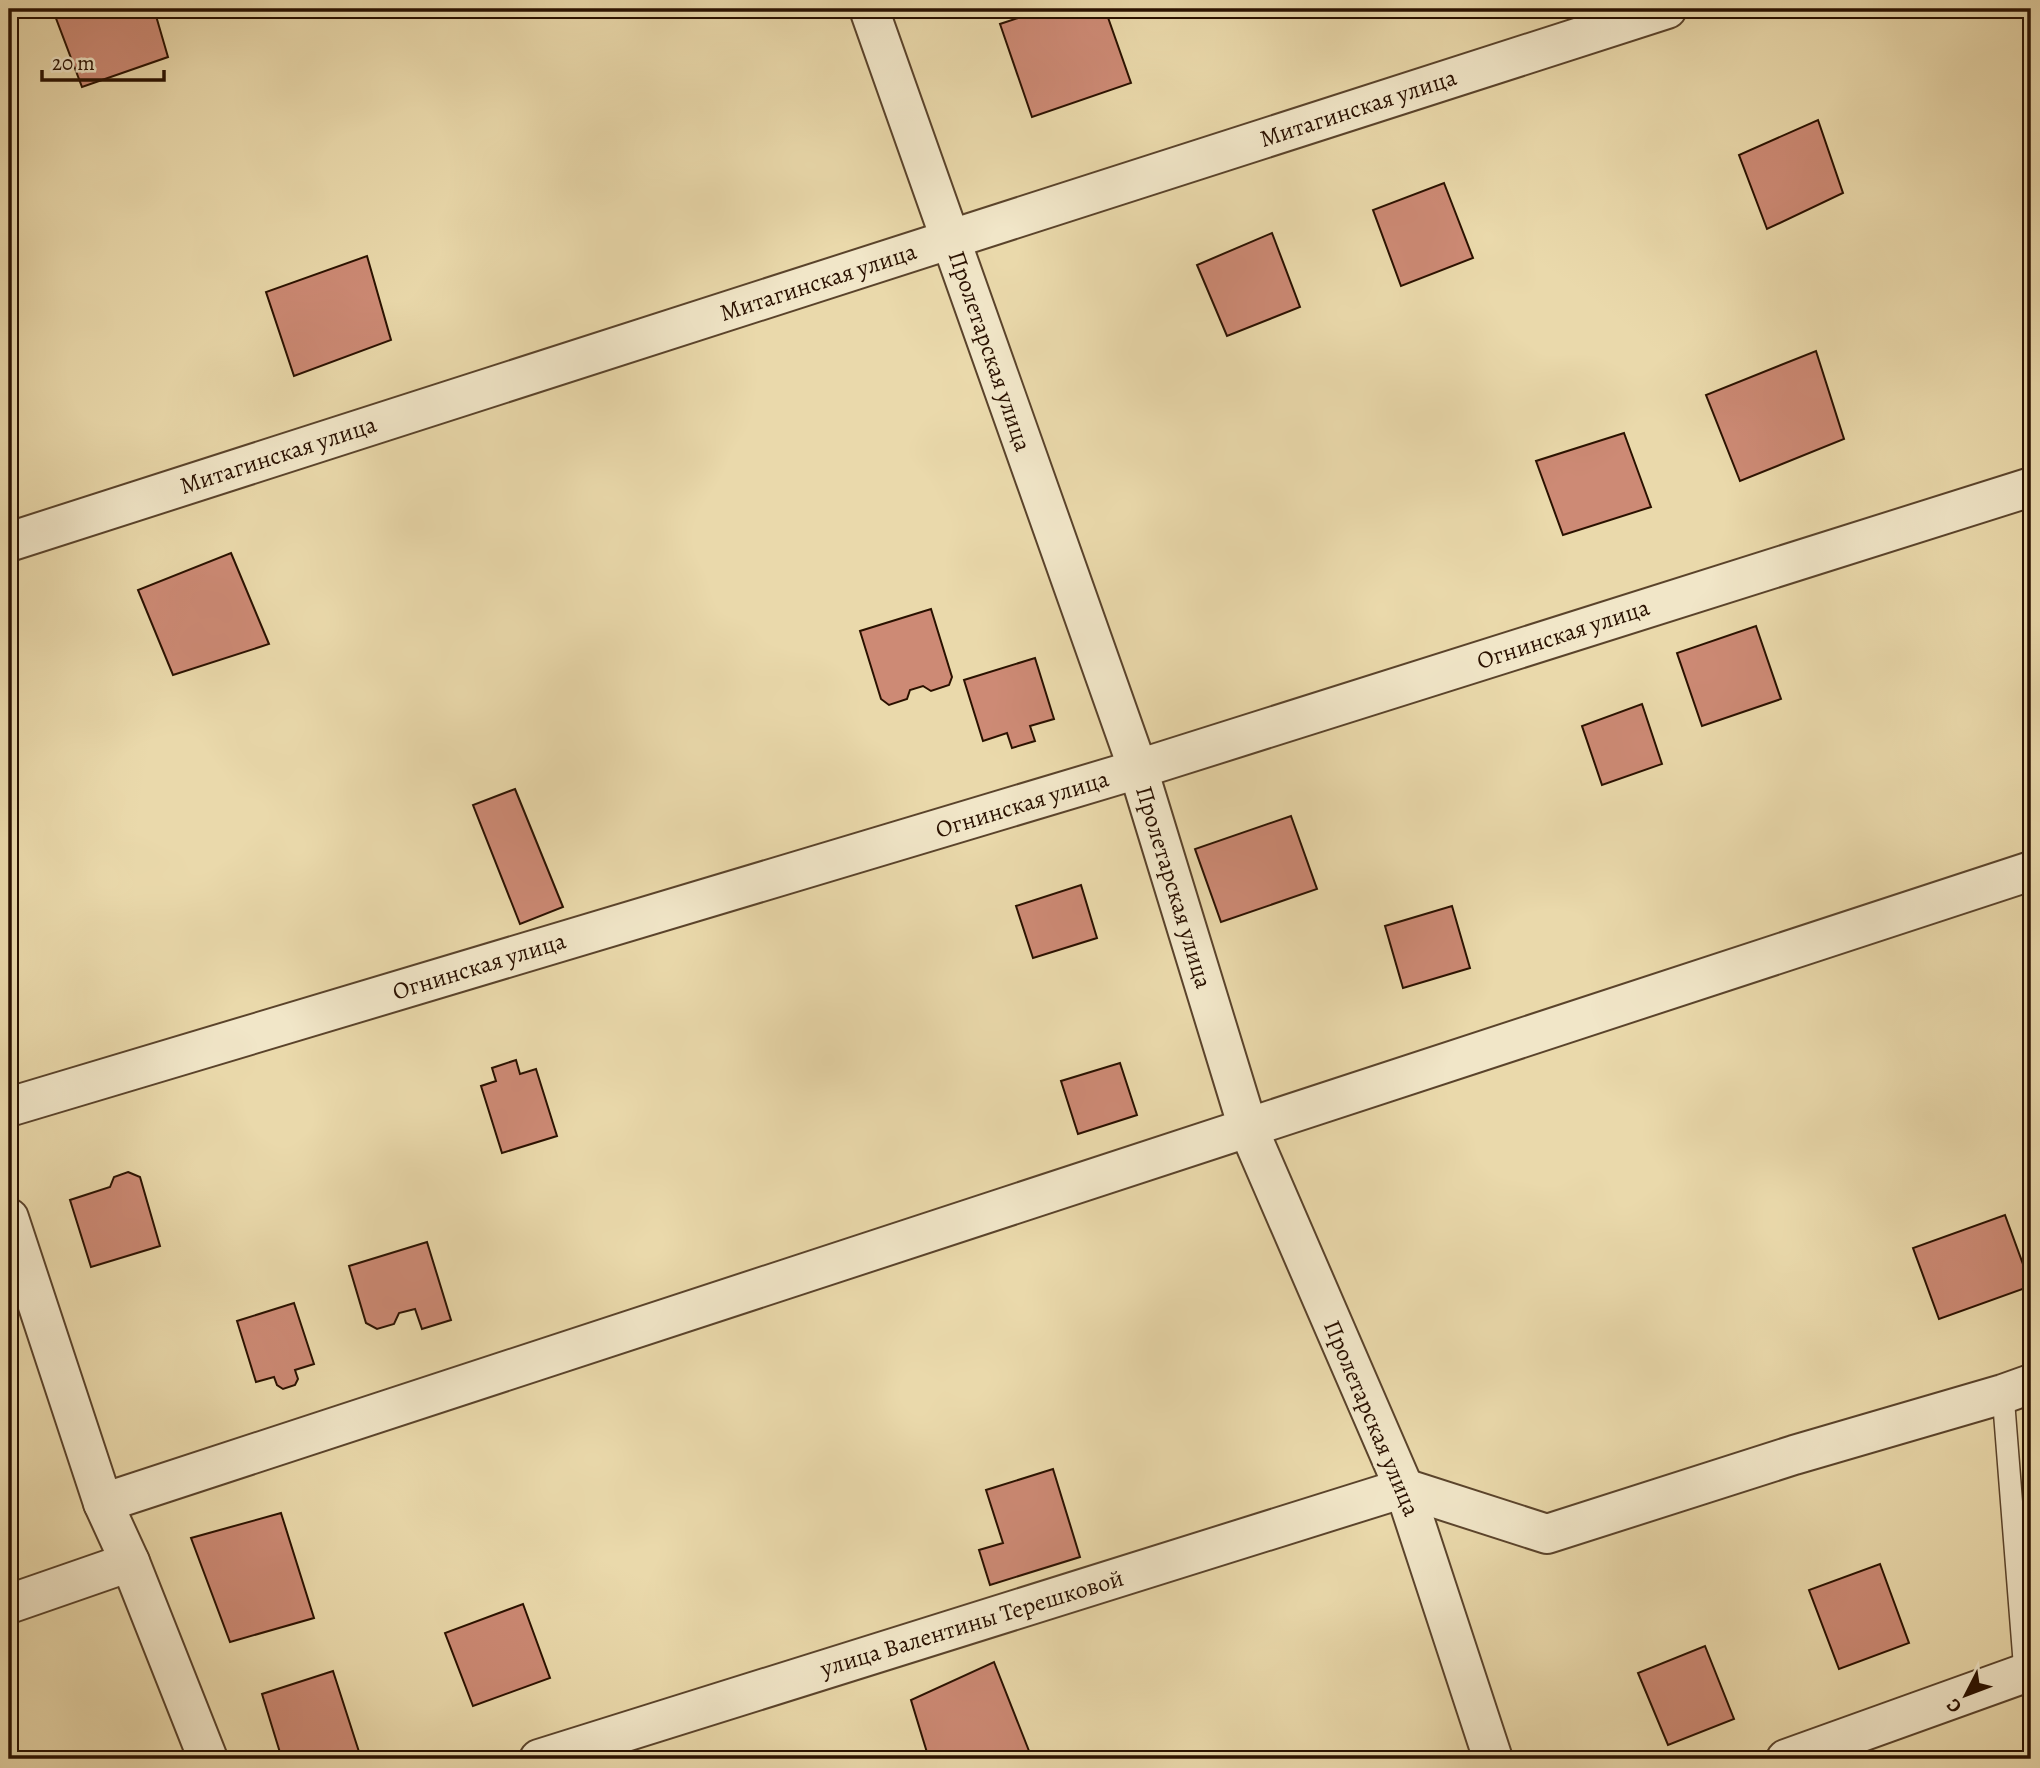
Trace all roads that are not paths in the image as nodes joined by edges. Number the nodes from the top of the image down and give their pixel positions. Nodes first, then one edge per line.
1 (869, 9) edge
2 (1667, 9) edge
3 (950, 239) junction
4 (2031, 486) edge
5 (9, 542) edge
6 (1138, 769) junction
7 (2031, 871) edge
8 (9, 1107) edge
9 (1248, 1128) junction
10 (9, 1218) edge
11 (2017, 1389) edge
12 (1404, 1488) junction
13 (103, 1503) junction
14 (130, 1562) junction
15 (9, 1604) edge
16 (2028, 1672) edge
17 (208, 1759) edge
18 (539, 1759) edge
19 (1493, 1759) edge
20 (1786, 1759) edge

1 - 3 street, Пролетарская улица
2 - 3 street, Митагинская улица
3 - 5 street, Митагинская улица
3 - 6 street, Пролетарская улица
4 - 6 street, Огнинская улица
6 - 8 street, Огнинская улица
6 - 9 street, Пролетарская улица
7 - 9 street
9 - 12 street, Пролетарская улица
9 - 13 street
10 - 13 street
11 - 12 street
11 - 16 lane
12 - 18 street, улица Валентины Терешковой
12 - 19 street, Пролетарская улица
13 - 14 street
14 - 15 street
14 - 17 street
16 - 20 street

